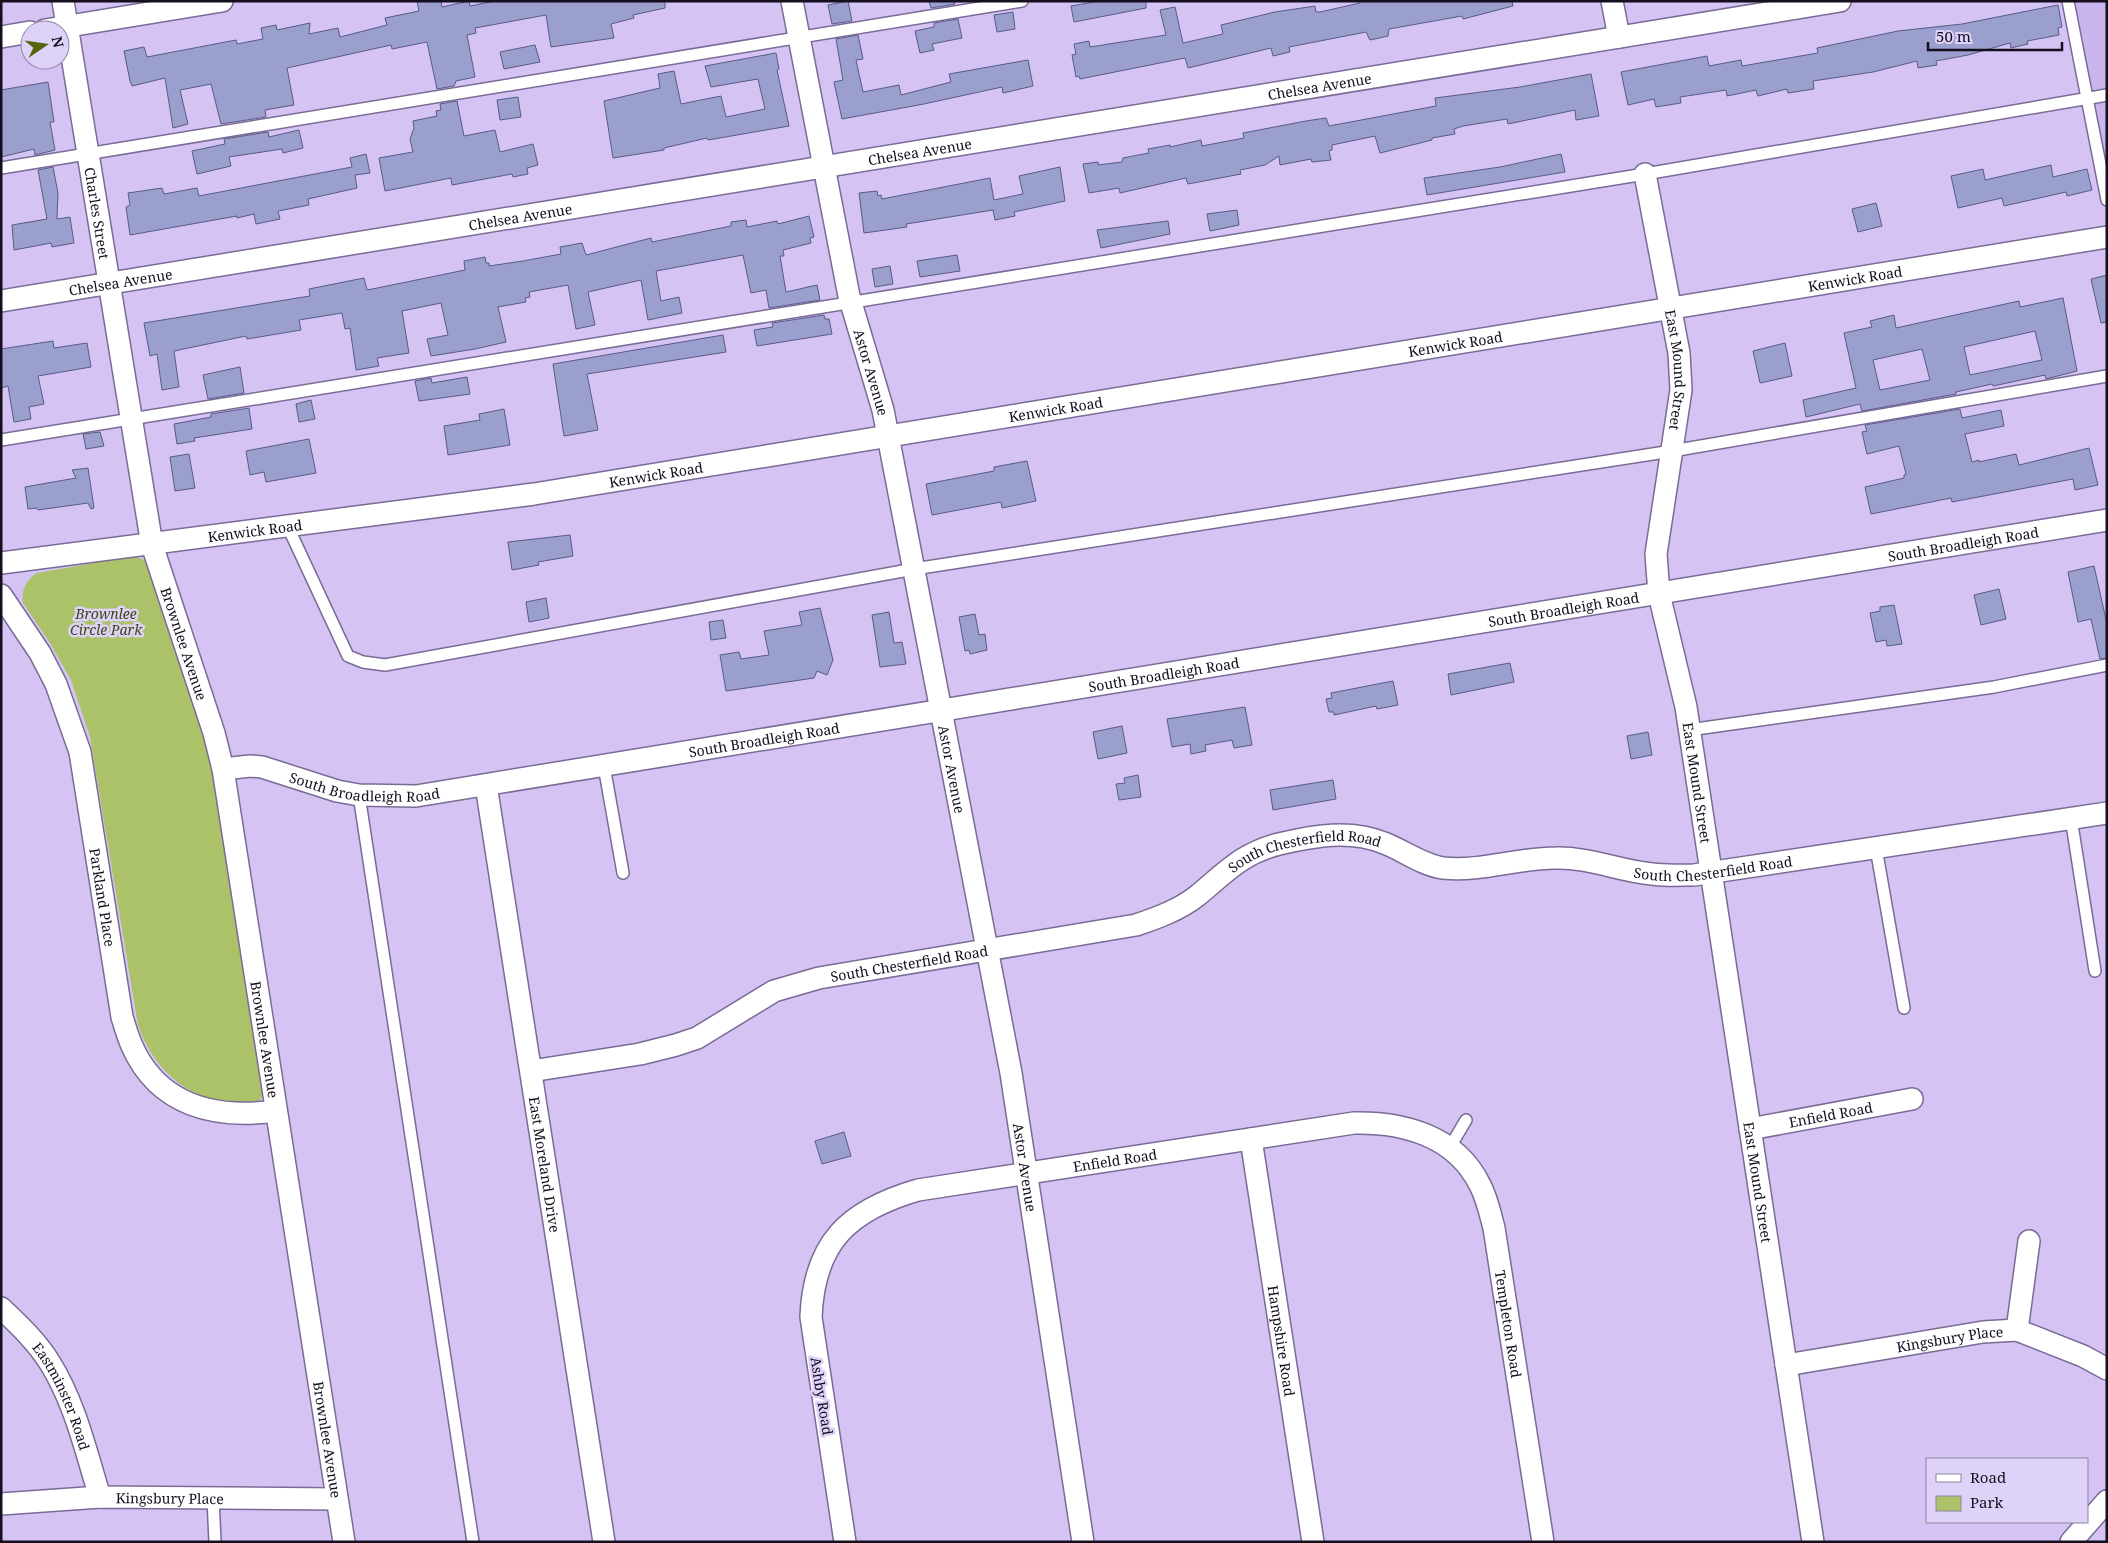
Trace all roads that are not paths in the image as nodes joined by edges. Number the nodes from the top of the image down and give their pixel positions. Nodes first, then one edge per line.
1 (64, 1) edge
2 (222, 1) edge
3 (792, 1) edge
4 (1022, 1) edge
5 (1612, 1) edge
6 (1840, 1) edge
7 (2068, 1) edge
8 (66, 20) edge
9 (70, 26) edge
10 (20, 34) edge
11 (1, 37) edge
12 (1619, 37) junction
13 (798, 38) junction
14 (70, 44) edge
15 (2107, 95) edge
16 (2087, 98) junction
17 (88, 154) junction
18 (824, 167) junction
19 (1, 168) edge
20 (1645, 174) junction
21 (2107, 200) edge
22 (2107, 237) edge
23 (109, 284) junction
24 (1, 301) edge
25 (851, 301) junction
26 (1672, 308) junction
27 (2107, 376) edge
28 (131, 418) junction
29 (888, 436) junction
30 (1, 440) edge
31 (1672, 451) junction
32 (2107, 520) edge
33 (288, 527) junction
34 (152, 544) junction
35 (1, 563) edge
36 (914, 569) junction
37 (1659, 594) junction
38 (1, 595) edge
39 (2107, 665) edge
40 (941, 711) junction
41 (1689, 730) junction
42 (604, 766) junction
43 (223, 769) junction
44 (486, 785) junction
45 (359, 795) junction
46 (2107, 812) edge
47 (2071, 818) junction
48 (1876, 848) junction
49 (623, 873) dead end
50 (1711, 873) junction
51 (987, 949) junction
52 (2095, 971) dead end
53 (1904, 1008) dead end
54 (530, 1071) junction
55 (1912, 1099) dead end
56 (276, 1111) junction
57 (1466, 1120) dead end
58 (1750, 1129) junction
59 (1424, 1134) joint
60 (1251, 1139) junction
61 (1450, 1147) junction
62 (1026, 1174) junction
63 (2029, 1241) dead end
64 (826, 1252) joint
65 (1, 1308) edge
66 (2017, 1330) junction
67 (1786, 1365) junction
68 (2107, 1369) edge
69 (100, 1497) junction
70 (212, 1498) junction
71 (337, 1499) junction
72 (2107, 1501) edge
73 (1, 1504) edge
74 (2088, 1523) edge
75 (2088, 1523) edge
76 (215, 1542) edge
77 (344, 1542) edge
78 (473, 1542) edge
79 (604, 1542) edge
80 (845, 1542) edge
81 (1082, 1542) edge
82 (1313, 1542) edge
83 (1543, 1542) edge
84 (1813, 1542) edge
85 (2071, 1542) edge

1 - 8 street, Charles Street
2 - 9 street
3 - 13 street, Astor Avenue
4 - 13 lane
5 - 12 street
6 - 12 street, Chelsea Avenue
7 - 16 lane
10 - 11 street
12 - 18 street, Chelsea Avenue
13 - 17 lane
13 - 18 street, Astor Avenue
14 - 17 street, Charles Street
15 - 16 lane
16 - 20 lane
16 - 21 lane
17 - 19 lane
17 - 23 street, Charles Street
18 - 23 street, Chelsea Avenue
18 - 25 street, Astor Avenue
20 - 25 lane
20 - 26 street, East Mound Street
22 - 26 street, Kenwick Road
23 - 24 street, Chelsea Avenue
23 - 28 street, Charles Street
25 - 28 lane
25 - 29 street, Astor Avenue
26 - 29 street, Kenwick Road
26 - 31 street, East Mound Street
27 - 31 lane
28 - 30 lane
28 - 34 street, Charles Street
29 - 33 street, Kenwick Road
29 - 36 street, Astor Avenue
31 - 36 lane
31 - 37 street, East Mound Street
32 - 37 street, South Broadleigh Road
33 - 34 street, Kenwick Road
33 - 36 lane
34 - 35 street, Kenwick Road
34 - 43 street, Brownlee Avenue
36 - 40 street, Astor Avenue
37 - 40 street, South Broadleigh Road
37 - 41 street, East Mound Street
38 - 56 street, Parkland Place
39 - 41 lane
40 - 42 street, South Broadleigh Road
40 - 51 street, Astor Avenue
41 - 50 street, East Mound Street
42 - 44 street, South Broadleigh Road
42 - 49 lane
43 - 45 street, South Broadleigh Road
43 - 56 street, Brownlee Avenue
44 - 45 street, South Broadleigh Road
44 - 54 street, East Moreland Drive
45 - 78 lane
46 - 47 street, South Chesterfield Road
47 - 48 street, South Chesterfield Road
47 - 52 lane
48 - 50 street, South Chesterfield Road
48 - 53 lane
50 - 51 street, South Chesterfield Road
50 - 58 street, East Mound Street
51 - 54 street, South Chesterfield Road
51 - 62 street, Astor Avenue
54 - 79 street, East Moreland Drive
55 - 58 street, Enfield Road
56 - 71 street, Brownlee Avenue
57 - 61 lane
58 - 67 street, East Mound Street
59 - 60 street, Enfield Road
59 - 61 street, Templeton Road
60 - 62 street, Enfield Road
60 - 82 street, Hampshire Road
61 - 83 street, Templeton Road
62 - 64 street, Enfield Road
62 - 81 street, Astor Avenue
63 - 66 street
64 - 80 street, Ashby Road
65 - 69 street, Eastminster Road
66 - 67 street, Kingsbury Place
66 - 68 street, Kingsbury Place
67 - 84 street, East Mound Street
69 - 70 street, Kingsbury Place
69 - 73 street, Kingsbury Place
70 - 71 street, Kingsbury Place
70 - 76 lane
71 - 77 street, Brownlee Avenue
72 - 74 street
75 - 85 street

